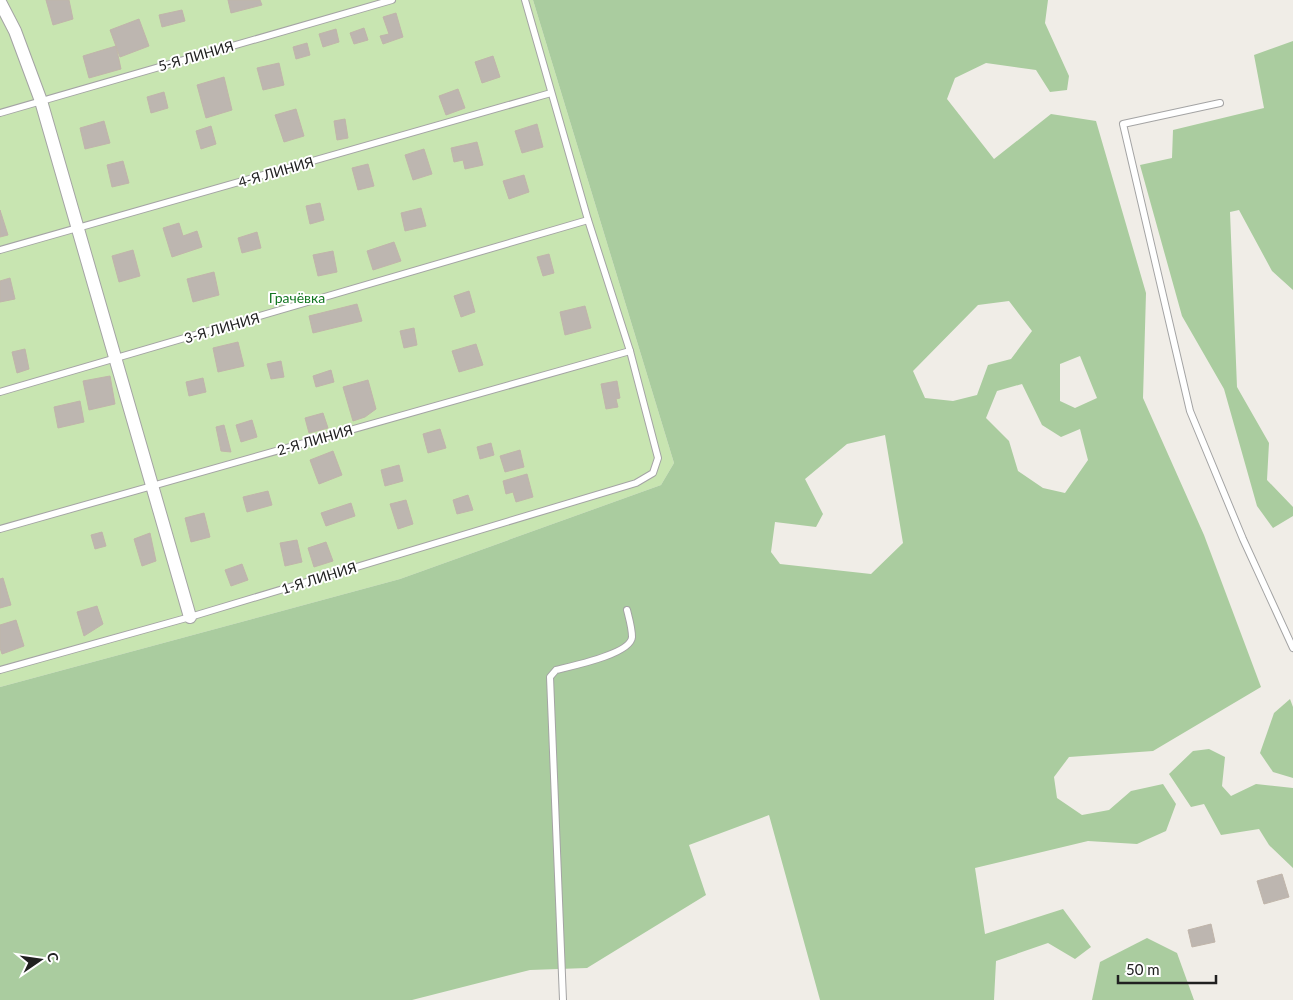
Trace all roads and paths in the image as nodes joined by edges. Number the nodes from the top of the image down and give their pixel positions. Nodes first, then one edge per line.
1 (392, 0) edge
2 (525, 0) edge
3 (0, 2) edge
4 (551, 93) junction
5 (41, 101) junction
6 (1220, 103) dead end
7 (0, 112) edge
8 (588, 220) junction
9 (77, 228) junction
10 (0, 250) edge
11 (630, 351) junction
12 (115, 359) junction
13 (0, 392) edge
14 (151, 486) junction
15 (0, 529) edge
16 (628, 610) dead end
17 (190, 617) junction
18 (1293, 648) edge
19 (0, 670) edge
20 (563, 1000) edge

1 - 5 lane, 5-Я ЛИНИЯ
2 - 4 lane
3 - 5 street
4 - 8 lane
4 - 9 lane, 4-Я ЛИНИЯ
5 - 7 lane, 5-Я ЛИНИЯ
5 - 9 street
6 - 18 lane
8 - 11 lane
8 - 12 lane, 3-Я ЛИНИЯ
9 - 10 lane, 4-Я ЛИНИЯ
9 - 12 street
11 - 14 lane, 2-Я ЛИНИЯ
11 - 17 lane, 1-Я ЛИНИЯ
12 - 13 lane, 3-Я ЛИНИЯ
12 - 14 street
14 - 15 lane, 2-Я ЛИНИЯ
14 - 17 street
16 - 20 lane
17 - 19 lane, 1-Я ЛИНИЯ

